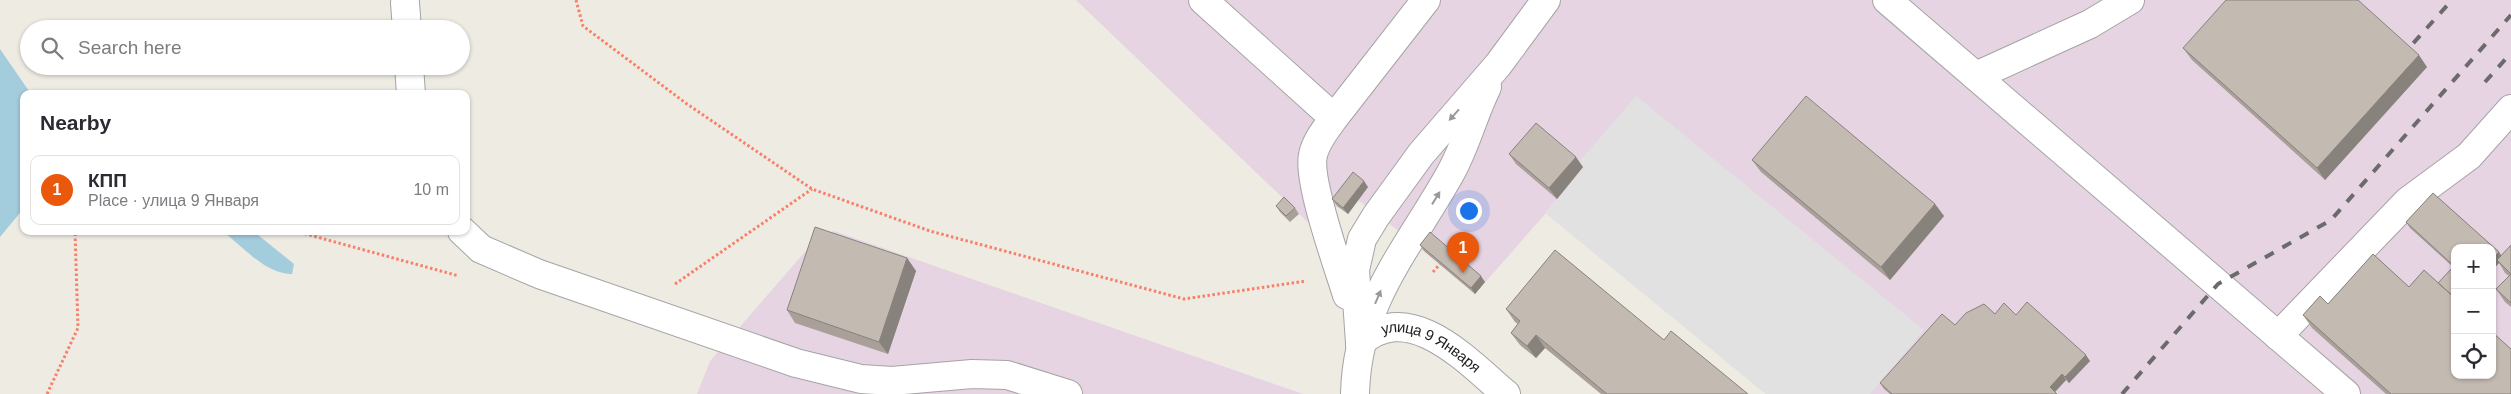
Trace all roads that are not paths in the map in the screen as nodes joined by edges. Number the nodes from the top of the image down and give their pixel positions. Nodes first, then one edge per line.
1 (1203, 0) edge
2 (1426, 0) edge
3 (1546, 0) edge
4 (1887, 0) edge
5 (2130, 0) edge
6 (1498, 65) junction
7 (410, 75) edge
8 (1976, 76) junction
9 (411, 90) edge
10 (2511, 108) edge
11 (1334, 118) junction
12 (466, 235) edge
13 (2278, 336) junction
14 (1360, 342) junction
15 (1068, 394) edge
16 (1355, 394) edge
17 (1506, 394) edge
18 (2346, 394) edge

1 - 11 street
2 - 11 street, улица 9 Января
3 - 6 street
4 - 8 street
5 - 8 street
14 -> 6 street
6 -> 14 street
7 - 9 street
8 - 13 street
10 - 13 street
11 - 14 street, улица 9 Января
12 - 15 street
13 - 18 street
14 - 16 street
14 - 17 street, улица 9 Января

